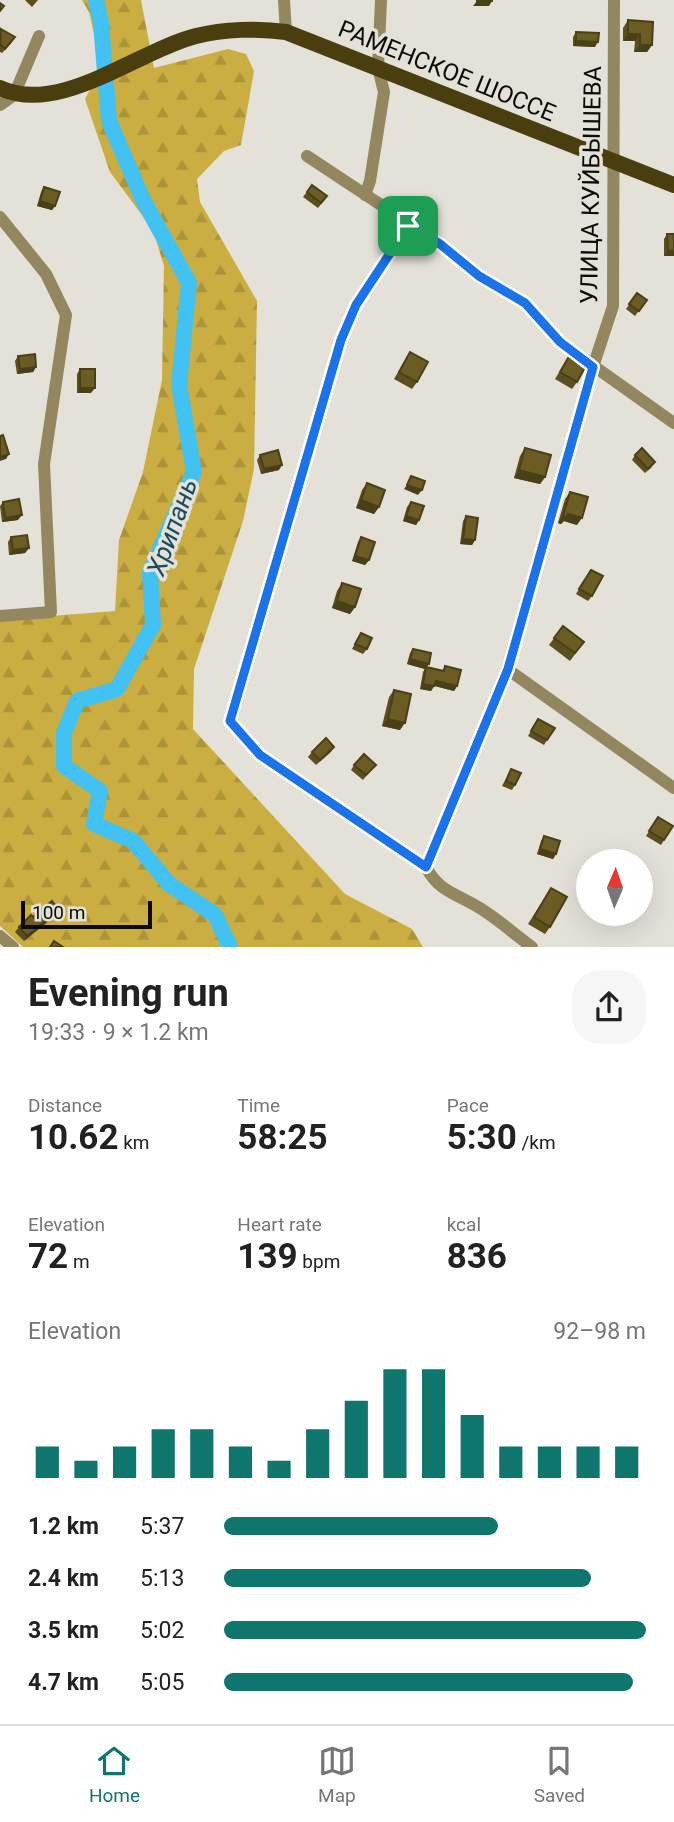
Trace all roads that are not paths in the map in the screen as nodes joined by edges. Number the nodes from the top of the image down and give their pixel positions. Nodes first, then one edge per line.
1 (284, 0) edge
2 (382, 0) edge
3 (614, 0) edge
4 (286, 32) junction
5 (38, 36) dead end
6 (378, 68) junction
7 (7, 91) edge
8 (0, 105) edge
9 (307, 156) dead end
10 (613, 162) junction
11 (674, 185) edge
12 (365, 195) junction
13 (0, 217) edge
14 (408, 226) junction
15 (593, 367) junction
16 (674, 423) edge
17 (0, 616) edge
18 (508, 669) junction
19 (674, 788) edge
20 (426, 867) junction
21 (0, 936) edge
22 (13, 947) edge
23 (532, 947) edge

1 - 4 street
2 - 6 street
3 - 10 street, УЛИЦА КУЙБЫШЕВА
4 - 6 main road, РАМЕНСКОЕ ШОССЕ
4 - 7 main road, РАМЕНСКОЕ ШОССЕ
5 - 7 street
6 - 10 main road, РАМЕНСКОЕ ШОССЕ
6 - 12 street
7 - 8 street
9 - 12 street
10 - 11 main road, РАМЕНСКОЕ ШОССЕ
10 - 15 street, УЛИЦА КУЙБЫШЕВА
12 - 14 street
13 - 17 street
14 - 15 street
14 - 20 street
15 - 16 street
15 - 18 street, УЛИЦА КУЙБЫШЕВА
18 - 19 street
18 - 20 street, УЛИЦА КУЙБЫШЕВА
20 - 23 street
21 - 22 street

